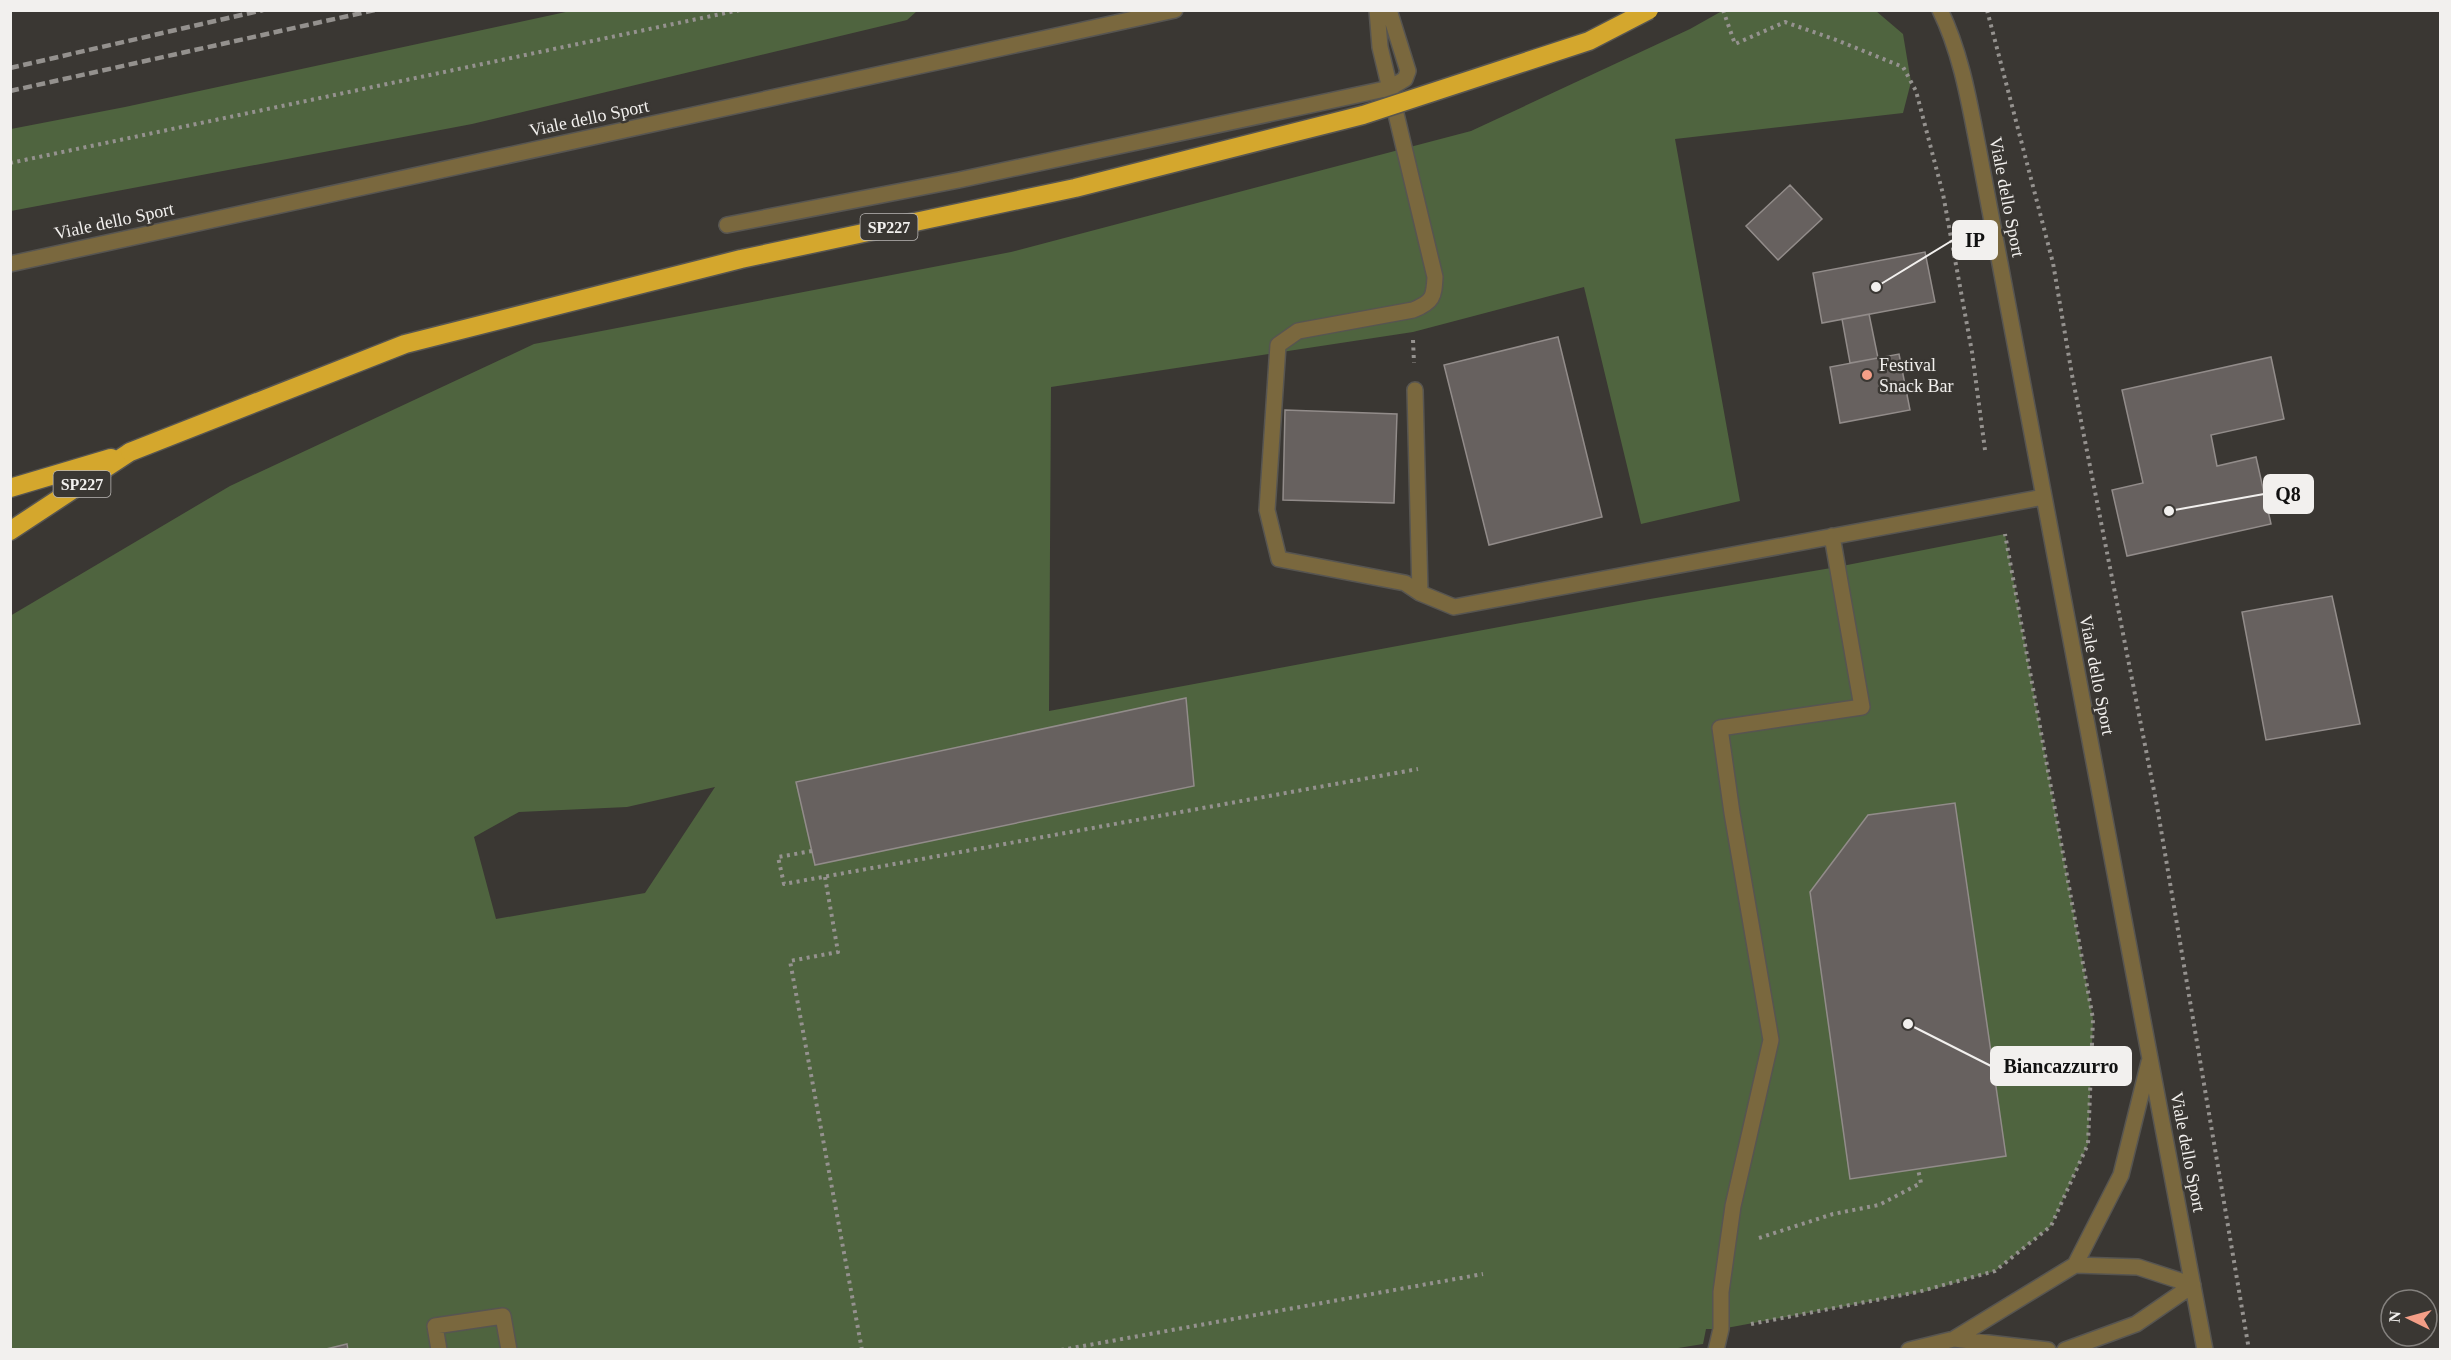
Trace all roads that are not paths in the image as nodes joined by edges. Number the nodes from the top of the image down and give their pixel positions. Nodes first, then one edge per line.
1 (1175, 10) edge
2 (1377, 10) edge
3 (1389, 10) edge
4 (1649, 10) edge
5 (1940, 10) edge
6 (1390, 88) junction
7 (727, 225) dead end
8 (10, 264) edge
9 (1415, 390) road end
10 (130, 452) junction
11 (10, 489) edge
12 (2044, 497) junction
13 (33, 517) junction
14 (10, 531) edge
15 (1832, 536) junction
16 (10, 540) edge
17 (1420, 593) junction
18 (2150, 1057) junction
19 (2075, 1265) junction
20 (2193, 1285) junction
21 (1954, 1340) junction
22 (439, 1350) edge
23 (509, 1350) edge
24 (1716, 1350) edge
25 (1909, 1350) edge
26 (2048, 1350) edge
27 (2065, 1350) edge
28 (2205, 1350) edge

1 - 8 street, Viale dello Sport
2 - 6 street
3 - 6 street
4 - 10 highway, SP227, bridge
5 - 12 street, Viale dello Sport
6 - 7 street
6 - 17 street
9 - 17 street
10 - 11 highway
10 - 13 highway, SP227
12 - 15 street
12 - 18 street, Viale dello Sport
13 - 14 highway, SP227
13 - 16 highway
15 - 17 street
15 - 24 street
18 - 19 street
18 - 20 street, Viale dello Sport
19 - 20 street
19 - 21 street
20 - 27 street
20 - 28 street, Viale dello Sport
21 - 25 street
21 - 26 street
22 - 23 street

